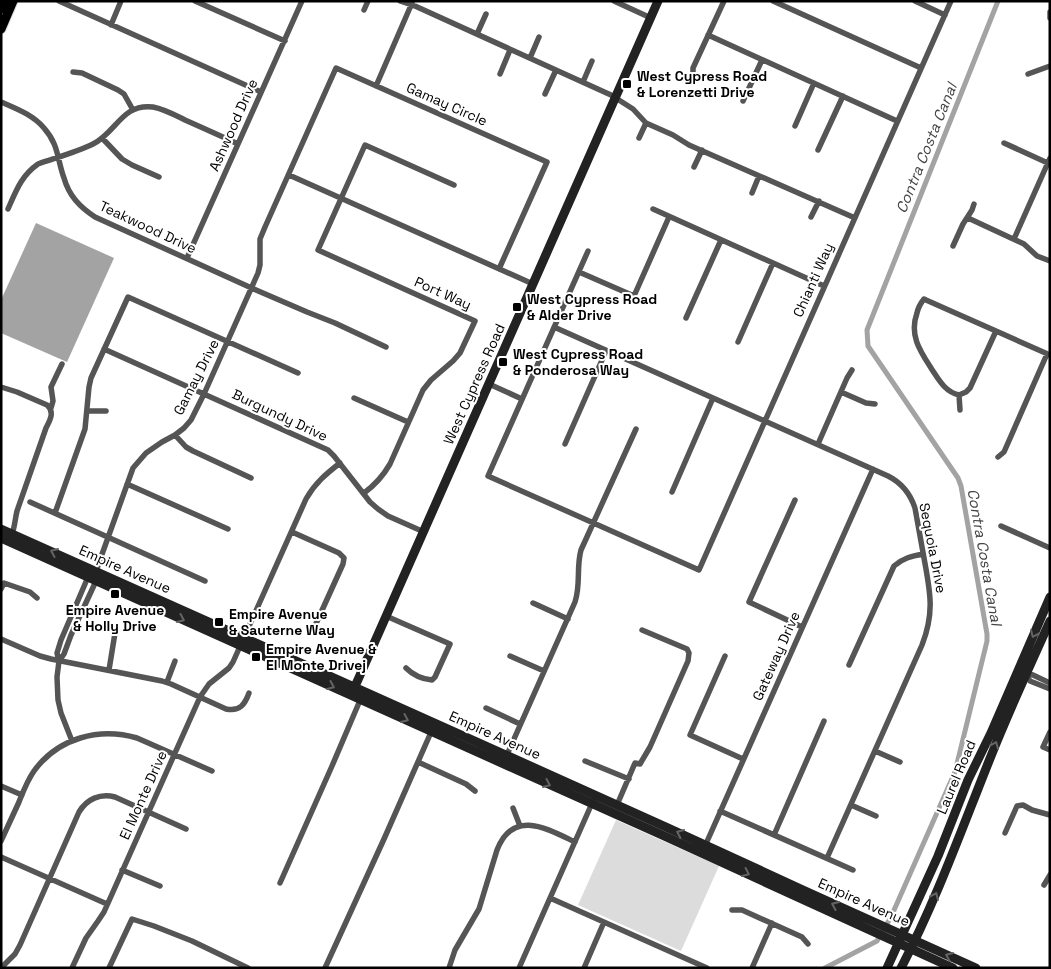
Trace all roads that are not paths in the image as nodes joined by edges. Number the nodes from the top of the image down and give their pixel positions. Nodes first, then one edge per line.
1 (5, 1) edge
2 (13, 1) edge
3 (59, 1) edge
4 (121, 1) edge
5 (195, 1) edge
6 (302, 1) edge
7 (368, 1) edge
8 (400, 1) edge
9 (658, 1) edge
10 (724, 1) edge
11 (774, 1) edge
12 (914, 1) edge
13 (951, 1) edge
14 (617, 2) edge
15 (412, 3) edge
16 (1, 9) edge
17 (364, 10) dead end
18 (1050, 12) edge
19 (486, 14) dead end
20 (945, 15) junction
21 (651, 18) junction
22 (1050, 18) edge
23 (111, 25) junction
24 (1, 29) edge
25 (477, 34) junction
26 (708, 35) junction
27 (539, 37) dead end
28 (284, 41) junction
29 (510, 50) junction
30 (530, 58) junction
31 (762, 60) junction
32 (592, 62) dead end
33 (1050, 66) edge
34 (921, 68) junction
35 (556, 70) junction
36 (73, 72) dead end
37 (500, 74) dead end
38 (1028, 74) dead end
39 (693, 78) dead end
40 (583, 82) junction
41 (814, 83) junction
42 (376, 86) junction
43 (262, 92) junction
44 (545, 94) dead end
45 (843, 96) junction
46 (615, 97) junction
47 (743, 101) dead end
48 (1, 102) edge
49 (133, 110) junction
50 (897, 121) junction
51 (646, 123) junction
52 (795, 126) dead end
53 (103, 138) junction
54 (639, 138) dead end
55 (1004, 143) dead end
56 (238, 144) junction
57 (702, 150) junction
58 (818, 150) dead end
59 (59, 157) junction
60 (1049, 162) edge
61 (694, 167) dead end
62 (288, 175) junction
63 (759, 176) junction
64 (159, 177) dead end
65 (454, 185) dead end
66 (752, 192) dead end
67 (342, 198) junction
68 (819, 201) junction
69 (974, 204) dead end
70 (8, 209) dead end
71 (653, 210) dead end
72 (669, 217) junction
73 (812, 217) dead end
74 (855, 218) junction
75 (968, 218) junction
76 (1014, 239) junction
77 (721, 240) junction
78 (953, 246) dead end
79 (588, 251) dead end
80 (187, 258) junction
81 (1050, 261) edge
82 (773, 263) junction
83 (499, 269) junction
84 (579, 272) junction
85 (533, 284) junction
86 (824, 286) junction
87 (251, 288) junction
88 (686, 318) dead end
89 (554, 327) junction
90 (996, 331) junction
91 (228, 341) junction
92 (738, 342) dead end
93 (386, 347) dead end
94 (104, 349) junction
95 (606, 351) junction
96 (1048, 354) edge
97 (62, 364) dead end
98 (852, 370) dead end
99 (298, 372) dead end
100 (489, 384) junction
101 (1, 387) edge
102 (841, 392) junction
103 (204, 394) junction
104 (959, 395) junction
105 (354, 398) dead end
106 (713, 398) junction
107 (522, 399) junction
108 (875, 404) dead end
109 (51, 408) junction
110 (960, 410) dead end
111 (88, 411) junction
112 (106, 411) dead end
113 (765, 421) junction
114 (408, 422) junction
115 (636, 429) dead end
116 (175, 435) junction
117 (565, 444) dead end
118 (818, 444) junction
119 (998, 457) dead end
120 (340, 463) junction
121 (873, 469) junction
122 (251, 478) dead end
123 (127, 484) junction
124 (672, 492) dead end
125 (364, 493) junction
126 (795, 500) dead end
127 (30, 502) dead end
128 (55, 513) junction
129 (594, 523) junction
130 (1000, 526) dead end
131 (228, 529) dead end
132 (292, 532) junction
133 (424, 532) junction
134 (5, 533) edge
135 (108, 537) junction
136 (1050, 548) edge
137 (923, 554) junction
138 (93, 576) junction
139 (205, 581) dead end
140 (3, 586) edge
141 (1050, 597) edge
142 (37, 598) dead end
143 (533, 603) dead end
144 (386, 616) junction
145 (568, 619) junction
146 (1050, 621) edge
147 (802, 627) junction
148 (314, 628) dead end
149 (642, 630) dead end
150 (114, 633) dead end
151 (1, 639) edge
152 (242, 642) junction
153 (510, 656) dead end
154 (725, 656) dead end
155 (58, 661) junction
156 (175, 661) dead end
157 (849, 665) dead end
158 (406, 668) dead end
159 (109, 670) junction
160 (544, 671) junction
161 (1022, 672) junction
162 (167, 682) junction
163 (1050, 683) edge
164 (1050, 689) edge
165 (353, 691) junction
166 (249, 693) dead end
167 (362, 695) junction
168 (200, 697) junction
169 (486, 708) dead end
170 (824, 721) dead end
171 (520, 724) junction
172 (433, 727) junction
173 (1050, 732) edge
174 (72, 741) junction
175 (875, 750) junction
176 (1050, 750) edge
177 (174, 755) junction
178 (743, 759) junction
179 (505, 760) junction
180 (585, 761) dead end
181 (418, 762) junction
182 (900, 762) dead end
183 (212, 772) dead end
184 (628, 779) junction
185 (1, 786) edge
186 (475, 791) dead end
187 (22, 795) junction
188 (594, 800) junction
189 (617, 805) junction
190 (851, 805) junction
191 (514, 808) dead end
192 (720, 811) junction
193 (149, 812) junction
194 (1050, 815) edge
195 (876, 816) dead end
196 (520, 826) junction
197 (186, 829) dead end
198 (1005, 833) dead end
199 (774, 835) junction
200 (1, 841) edge
201 (575, 842) junction
202 (703, 849) junction
203 (1, 857) edge
204 (827, 858) junction
205 (122, 870) junction
206 (853, 870) dead end
207 (1050, 875) edge
208 (50, 879) junction
209 (280, 883) dead end
210 (1044, 885) dead end
211 (160, 886) dead end
212 (550, 898) junction
213 (107, 904) junction
214 (732, 910) dead end
215 (604, 922) junction
216 (772, 923) junction
217 (900, 939) junction
218 (808, 944) dead end
219 (913, 945) junction
220 (2, 968) edge
221 (72, 968) edge
222 (109, 968) edge
223 (248, 968) edge
224 (325, 968) edge
225 (448, 968) edge
226 (519, 968) edge
227 (584, 968) edge
228 (707, 968) edge
229 (752, 968) edge
230 (887, 968) edge
231 (901, 968) edge
232 (952, 968) edge
233 (976, 968) edge

1 - 16 main road
2 - 24 main road
3 - 23 street
4 - 23 street
5 - 28 street
6 - 28 street, Ashwood Drive
7 - 17 street
8 - 15 street
9 - 21 main road, West Cypress Road
10 - 26 street
11 - 34 street
12 - 20 street
13 - 20 street, Chianti Way
14 - 21 street
15 - 25 street
15 - 42 street
18 - 22 street
19 - 25 street
20 - 34 street, Chianti Way
21 - 46 main road, West Cypress Road
23 - 43 street
25 - 29 street
26 - 31 street
26 - 39 street
27 - 30 street
28 - 43 street, Ashwood Drive
29 - 30 street
29 - 37 street
30 - 35 street
31 - 41 street
31 - 47 street
32 - 40 street
33 - 38 street
34 - 50 street, Chianti Way
35 - 40 street
35 - 44 street
36 - 49 street
40 - 46 street
41 - 45 street
41 - 52 street
42 - 62 street, Gamay Circle
42 - 83 street, Gamay Circle
43 - 56 street, Ashwood Drive
45 - 50 street
45 - 58 street
46 - 51 street
46 - 85 main road, West Cypress Road
48 - 59 street, Teakwood Drive
49 - 53 street
49 - 56 street
50 - 74 street, Chianti Way
51 - 54 street
51 - 57 street
53 - 59 street
53 - 64 street
55 - 60 street
56 - 80 street, Ashwood Drive
57 - 61 street
57 - 63 street
59 - 70 street
59 - 80 street, Teakwood Drive
60 - 76 street
62 - 67 street
62 - 87 street, Gamay Drive
63 - 66 street
63 - 68 street
65 - 67 street
67 - 83 street
67 - 114 street, Port Way
68 - 73 street
68 - 74 street
69 - 75 street
71 - 72 street
72 - 77 street
72 - 84 street
74 - 86 street, Chianti Way
75 - 76 street
75 - 78 street
76 - 81 street
77 - 82 street
77 - 88 street
79 - 84 street
80 - 87 street, Teakwood Drive
82 - 86 street
82 - 92 street
83 - 85 street
84 - 89 street
85 - 100 main road, West Cypress Road
86 - 113 street, Chianti Way
87 - 91 street, Gamay Drive
87 - 93 street, Teakwood Drive
89 - 95 street, Sequoia Drive
89 - 107 street
90 - 96 street
90 - 104 street
90 - 104 street
91 - 94 street
91 - 99 street
91 - 103 street, Gamay Drive
94 - 103 street, Burgundy Drive
94 - 111 street
95 - 106 street, Sequoia Drive
95 - 117 street
96 - 119 street
97 - 109 street
98 - 102 street
100 - 107 street
100 - 133 main road, West Cypress Road
101 - 109 street
102 - 108 street
102 - 118 street
103 - 116 street, Gamay Drive
103 - 120 street, Burgundy Drive
104 - 110 street
105 - 114 street
106 - 113 street, Sequoia Drive
106 - 124 street
107 - 129 street
109 - 134 street
111 - 112 street
111 - 128 street
113 - 118 street, Sequoia Drive
113 - 129 street, Chianti Way
114 - 125 street, Port Way
115 - 129 street
116 - 122 street
116 - 123 street, Gamay Drive
118 - 121 street, Sequoia Drive
120 - 125 street, Burgundy Drive
120 - 132 street, El Monte Drive
121 - 137 street, Sequoia Drive
121 - 147 street, Gateway Drive
123 - 131 street
123 - 135 street, Gamay Drive
125 - 133 street, Burgundy Drive
126 - 147 street
127 - 128 street
128 - 135 street
129 - 145 street
130 - 136 street
132 - 148 street
132 - 152 street, El Monte Drive
133 - 144 main road, West Cypress Road
134 - 138 main road, Empire Avenue
135 - 138 street, Gamay Drive
135 - 139 street
137 - 157 street
137 - 175 street, Sequoia Drive
138 - 152 main road, Empire Avenue
138 - 155 street, Gamay Drive
140 - 142 street
141 -> 161 main road, Laurel Road
143 - 145 street
144 - 158 street
144 - 165 main road, West Cypress Road
145 - 160 street
146 - 161 main road, Laurel Road
147 - 178 street, Gateway Drive
149 - 184 street
150 - 159 street
151 - 155 street
152 - 165 main road, Empire Avenue
152 - 168 street, El Monte Drive
153 - 160 street
154 - 178 street
155 - 159 street
155 - 174 street, Gamay Drive
156 - 162 street
159 - 162 street
160 - 171 street
161 - 163 street
161 - 164 street
161 - 217 main road, Laurel Road
219 -> 161 main road, Laurel Road
162 - 168 street
165 - 167 main road, Empire Avenue
166 - 168 street
167 - 172 main road, Empire Avenue
167 - 209 street
168 - 177 street, El Monte Drive
169 - 171 street
170 - 199 street
171 - 179 street
172 - 179 main road, Empire Avenue
172 - 181 street
173 - 176 street
174 - 177 street
174 - 187 street
175 - 182 street
175 - 190 street, Sequoia Drive
177 - 183 street
177 - 193 street, El Monte Drive
178 - 192 street, Gateway Drive
179 - 188 main road, Empire Avenue
180 - 184 street
181 - 186 street
181 - 224 street
184 - 189 street
185 - 187 street
187 - 200 street
188 - 189 main road, Empire Avenue
188 - 201 street
188 - 202 main road, Empire Avenue
202 -> 189 main road, Empire Avenue
190 - 195 street
190 - 204 street, Sequoia Drive
191 - 196 street
192 - 199 street
192 - 202 street, Gateway Drive
193 - 197 street
193 - 205 street, El Monte Drive
193 - 208 street
194 - 198 street
196 - 201 street
196 - 225 street
199 - 204 street
201 - 212 street
202 - 217 main road, Empire Avenue
203 - 208 street
204 - 206 street
205 - 211 street
205 - 213 street, El Monte Drive
207 - 210 street
208 - 213 street
208 - 220 street
212 - 215 street
212 - 226 street
213 - 221 street, El Monte Drive
214 - 216 street
215 - 227 street
215 - 228 street
216 - 218 street
216 - 229 street
217 - 219 main road, Empire Avenue
217 - 230 main road, Laurel Road
219 - 231 main road, Laurel Road
219 - 232 main road, Empire Avenue
233 -> 219 main road, Empire Avenue
222 - 223 street

